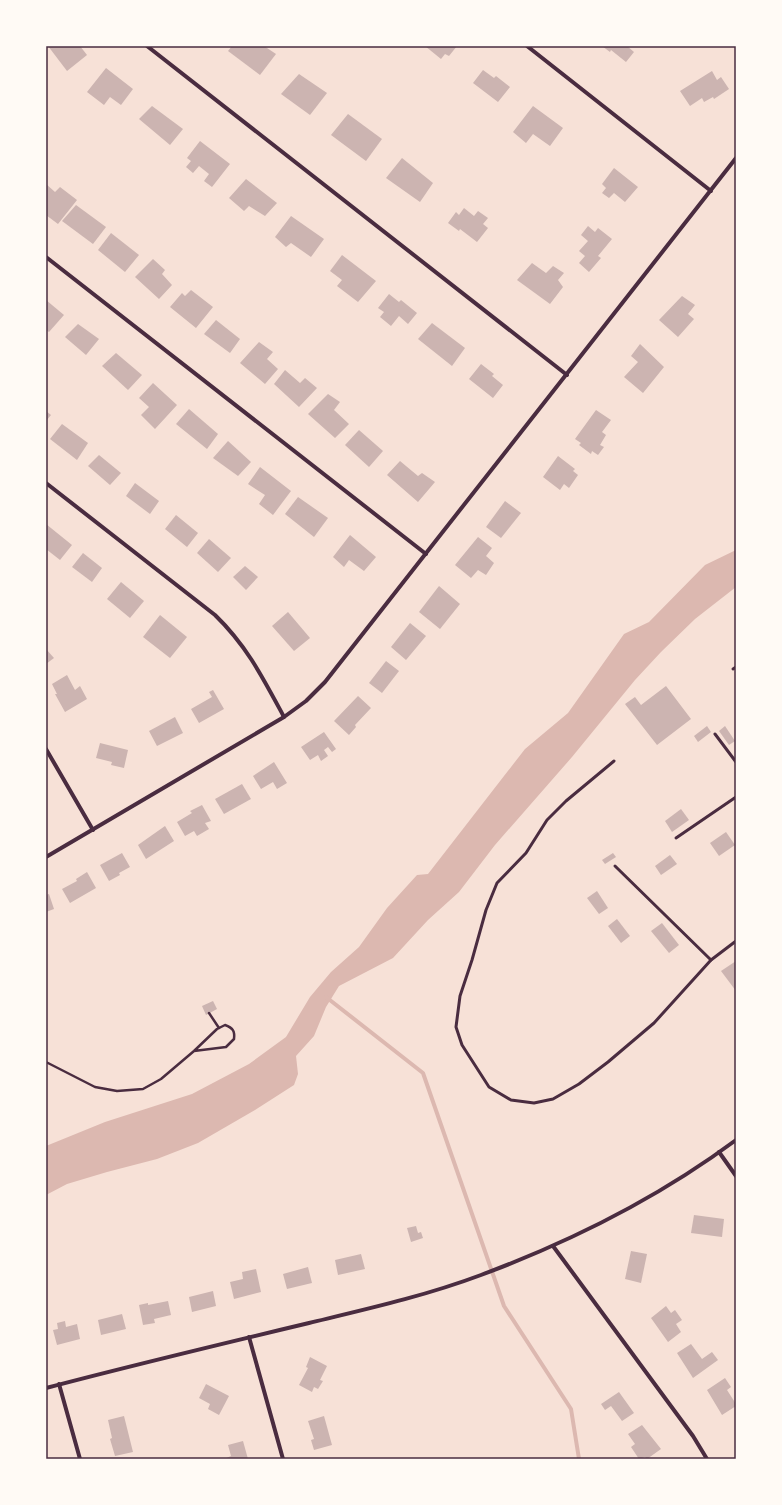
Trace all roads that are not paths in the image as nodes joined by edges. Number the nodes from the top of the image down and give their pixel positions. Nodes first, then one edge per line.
1 (147, 46) edge
2 (527, 46) edge
3 (736, 158) edge
4 (711, 191) junction
5 (46, 257) edge
6 (567, 375) junction
7 (46, 483) edge
8 (426, 554) junction
9 (284, 717) junction
10 (715, 734) dead end
11 (46, 749) edge
12 (614, 761) dead end
13 (736, 762) edge
14 (736, 797) edge
15 (93, 830) junction
16 (676, 838) dead end
17 (46, 857) edge
18 (615, 866) dead end
19 (736, 941) edge
20 (711, 960) junction
21 (736, 1140) edge
22 (720, 1152) junction
23 (736, 1176) edge
24 (553, 1246) junction
25 (248, 1338) junction
26 (59, 1384) junction
27 (46, 1388) edge
28 (80, 1459) edge
29 (283, 1459) edge
30 (707, 1459) edge

1 - 6 street
2 - 4 street
3 - 4 street
4 - 6 street
5 - 8 street
6 - 8 street
7 - 9 street
8 - 9 street
9 - 15 street
10 - 13 lane
11 - 15 street
12 - 20 lane
14 - 16 lane
15 - 17 street
18 - 20 lane
19 - 20 lane
21 - 22 street
22 - 23 street
22 - 24 street
24 - 25 street
24 - 30 street
25 - 26 street
25 - 29 street
26 - 27 street
26 - 28 street

